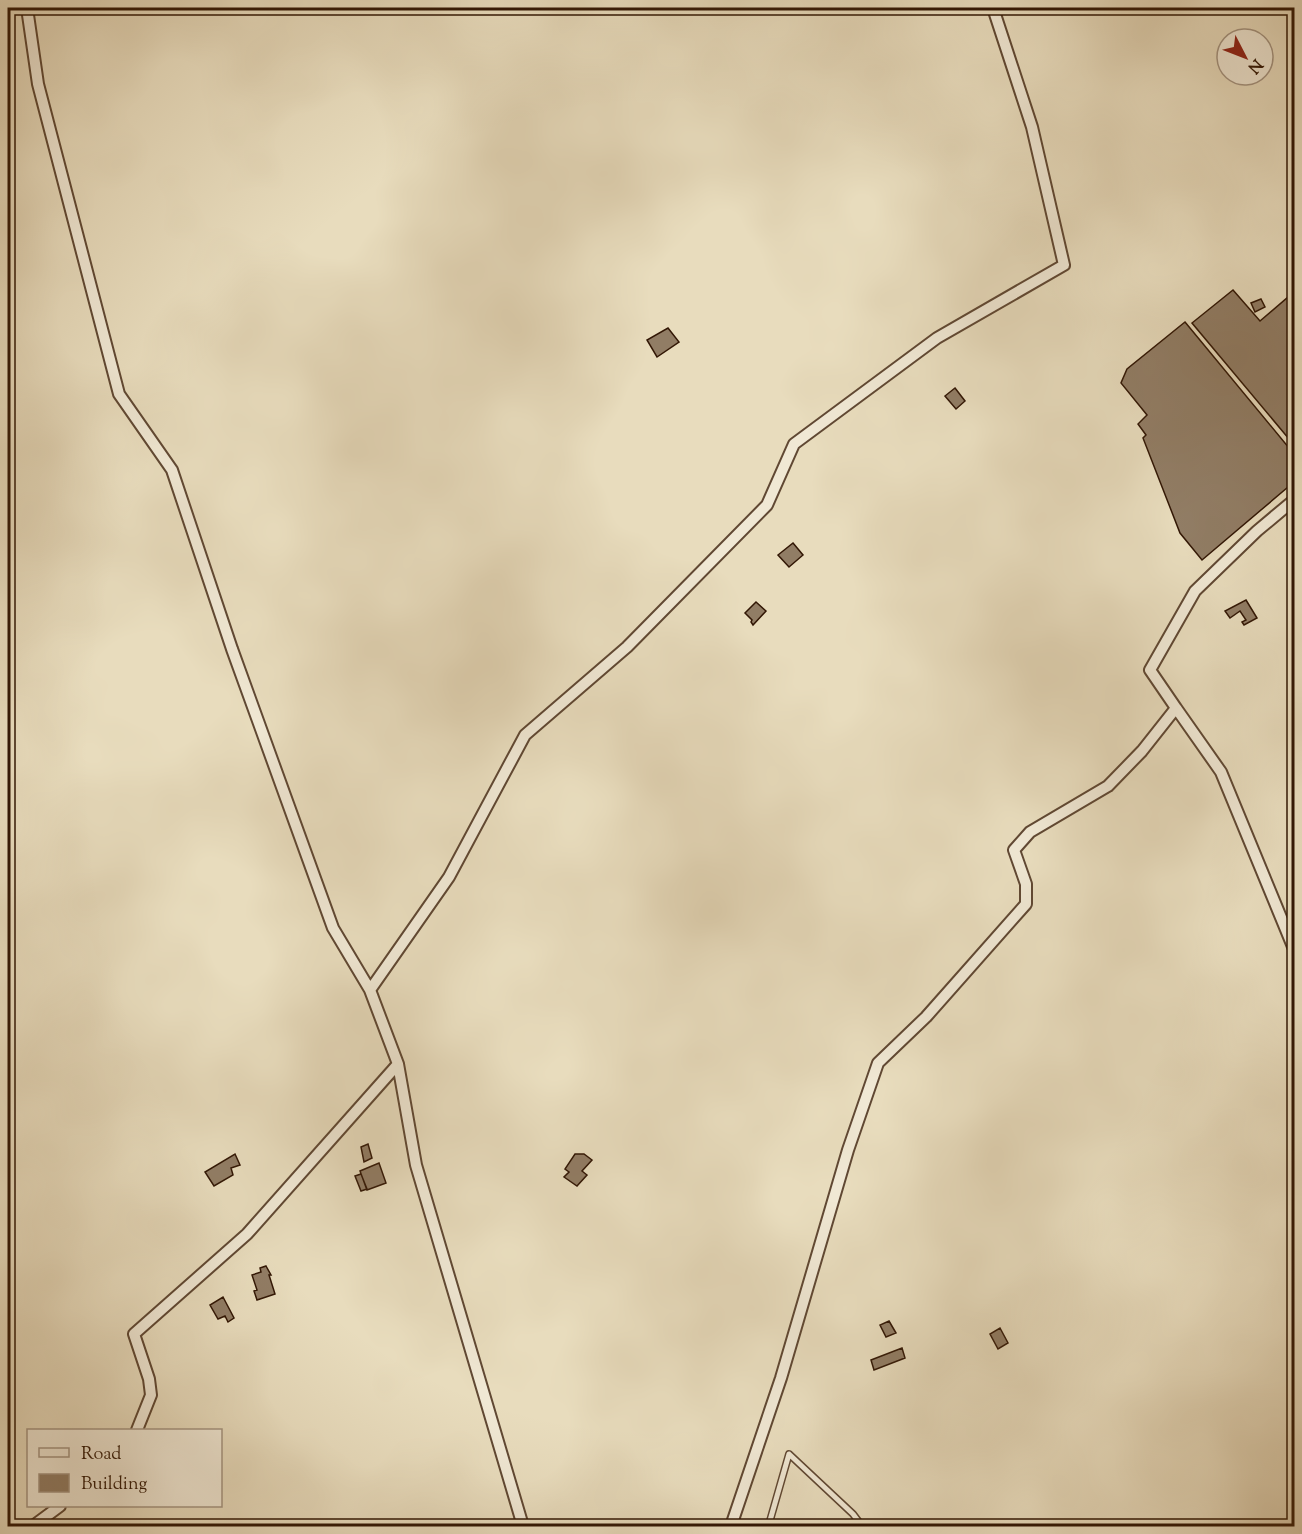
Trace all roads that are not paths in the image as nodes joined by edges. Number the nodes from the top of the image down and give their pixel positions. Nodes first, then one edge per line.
1 (27, 8) edge
2 (993, 8) edge
3 (1294, 500) edge
4 (1176, 708) junction
5 (1294, 949) edge
6 (370, 990) junction
7 (398, 1064) junction
8 (138, 1429) edge
9 (59, 1507) edge
10 (33, 1527) edge
11 (523, 1527) edge
12 (731, 1527) edge
13 (862, 1527) edge

1 - 6 street
2 - 6 street
3 - 4 street
4 - 5 street
4 - 12 street
6 - 7 street
7 - 8 street
7 - 11 street
9 - 10 street
12 - 13 lane

